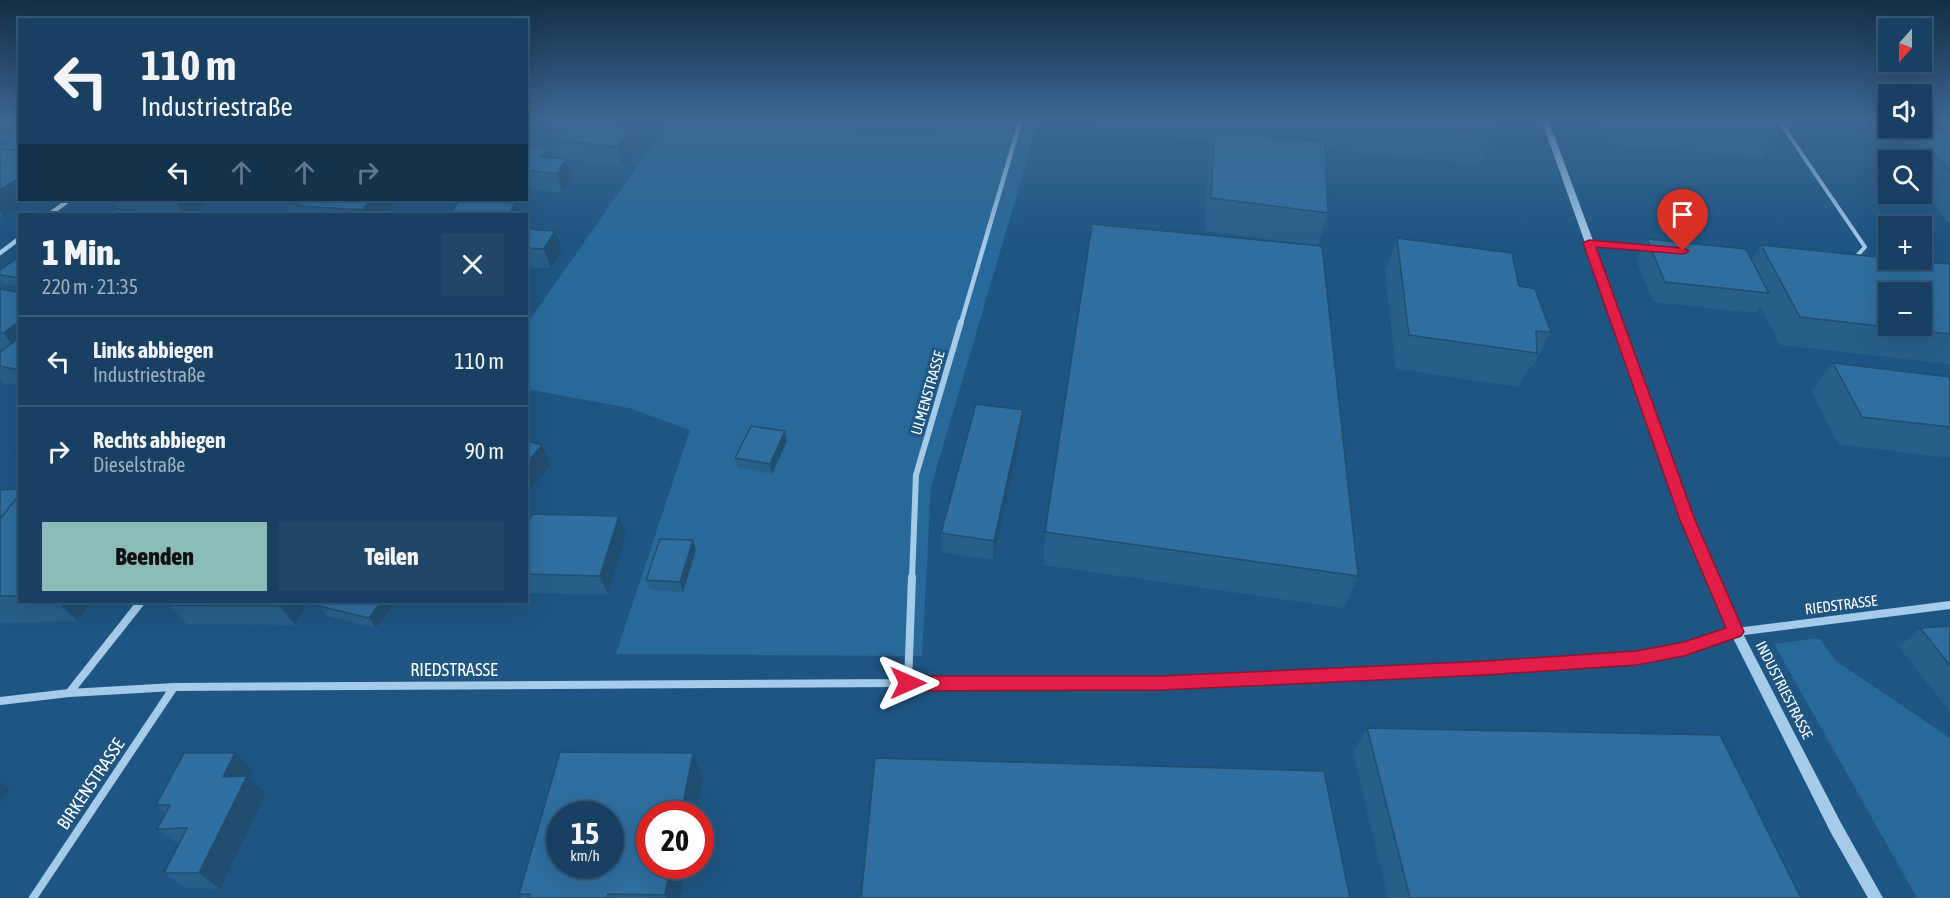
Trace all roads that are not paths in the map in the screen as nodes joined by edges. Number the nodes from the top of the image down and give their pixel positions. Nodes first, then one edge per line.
1 (1008, 161) edge
2 (1559, 161) edge
3 (1807, 161) edge
4 (68, 201) edge
5 (51, 213) edge
6 (18, 240) edge
7 (1589, 243) junction
8 (1648, 248) edge
9 (0, 253) edge
10 (1849, 265) edge
11 (140, 603) edge
12 (1950, 605) edge
13 (1736, 632) junction
14 (908, 683) junction
15 (174, 687) junction
16 (69, 693) junction
17 (0, 701) edge
18 (33, 898) edge
19 (1876, 898) edge

1 - 14 street, ULMENSTRASSE
2 - 7 street, INDUSTRIESTRASSE
3 - 10 lane
4 - 5 street
6 - 9 street
7 - 8 lane
7 - 13 street, INDUSTRIESTRASSE
11 - 16 street
12 - 13 street, RIEDSTRASSE
13 - 14 lane
13 - 19 street, INDUSTRIESTRASSE
14 - 15 street, RIEDSTRASSE
15 - 16 street, RIEDSTRASSE
15 - 18 street, BIRKENSTRASSE
16 - 17 street, RIEDSTRASSE

